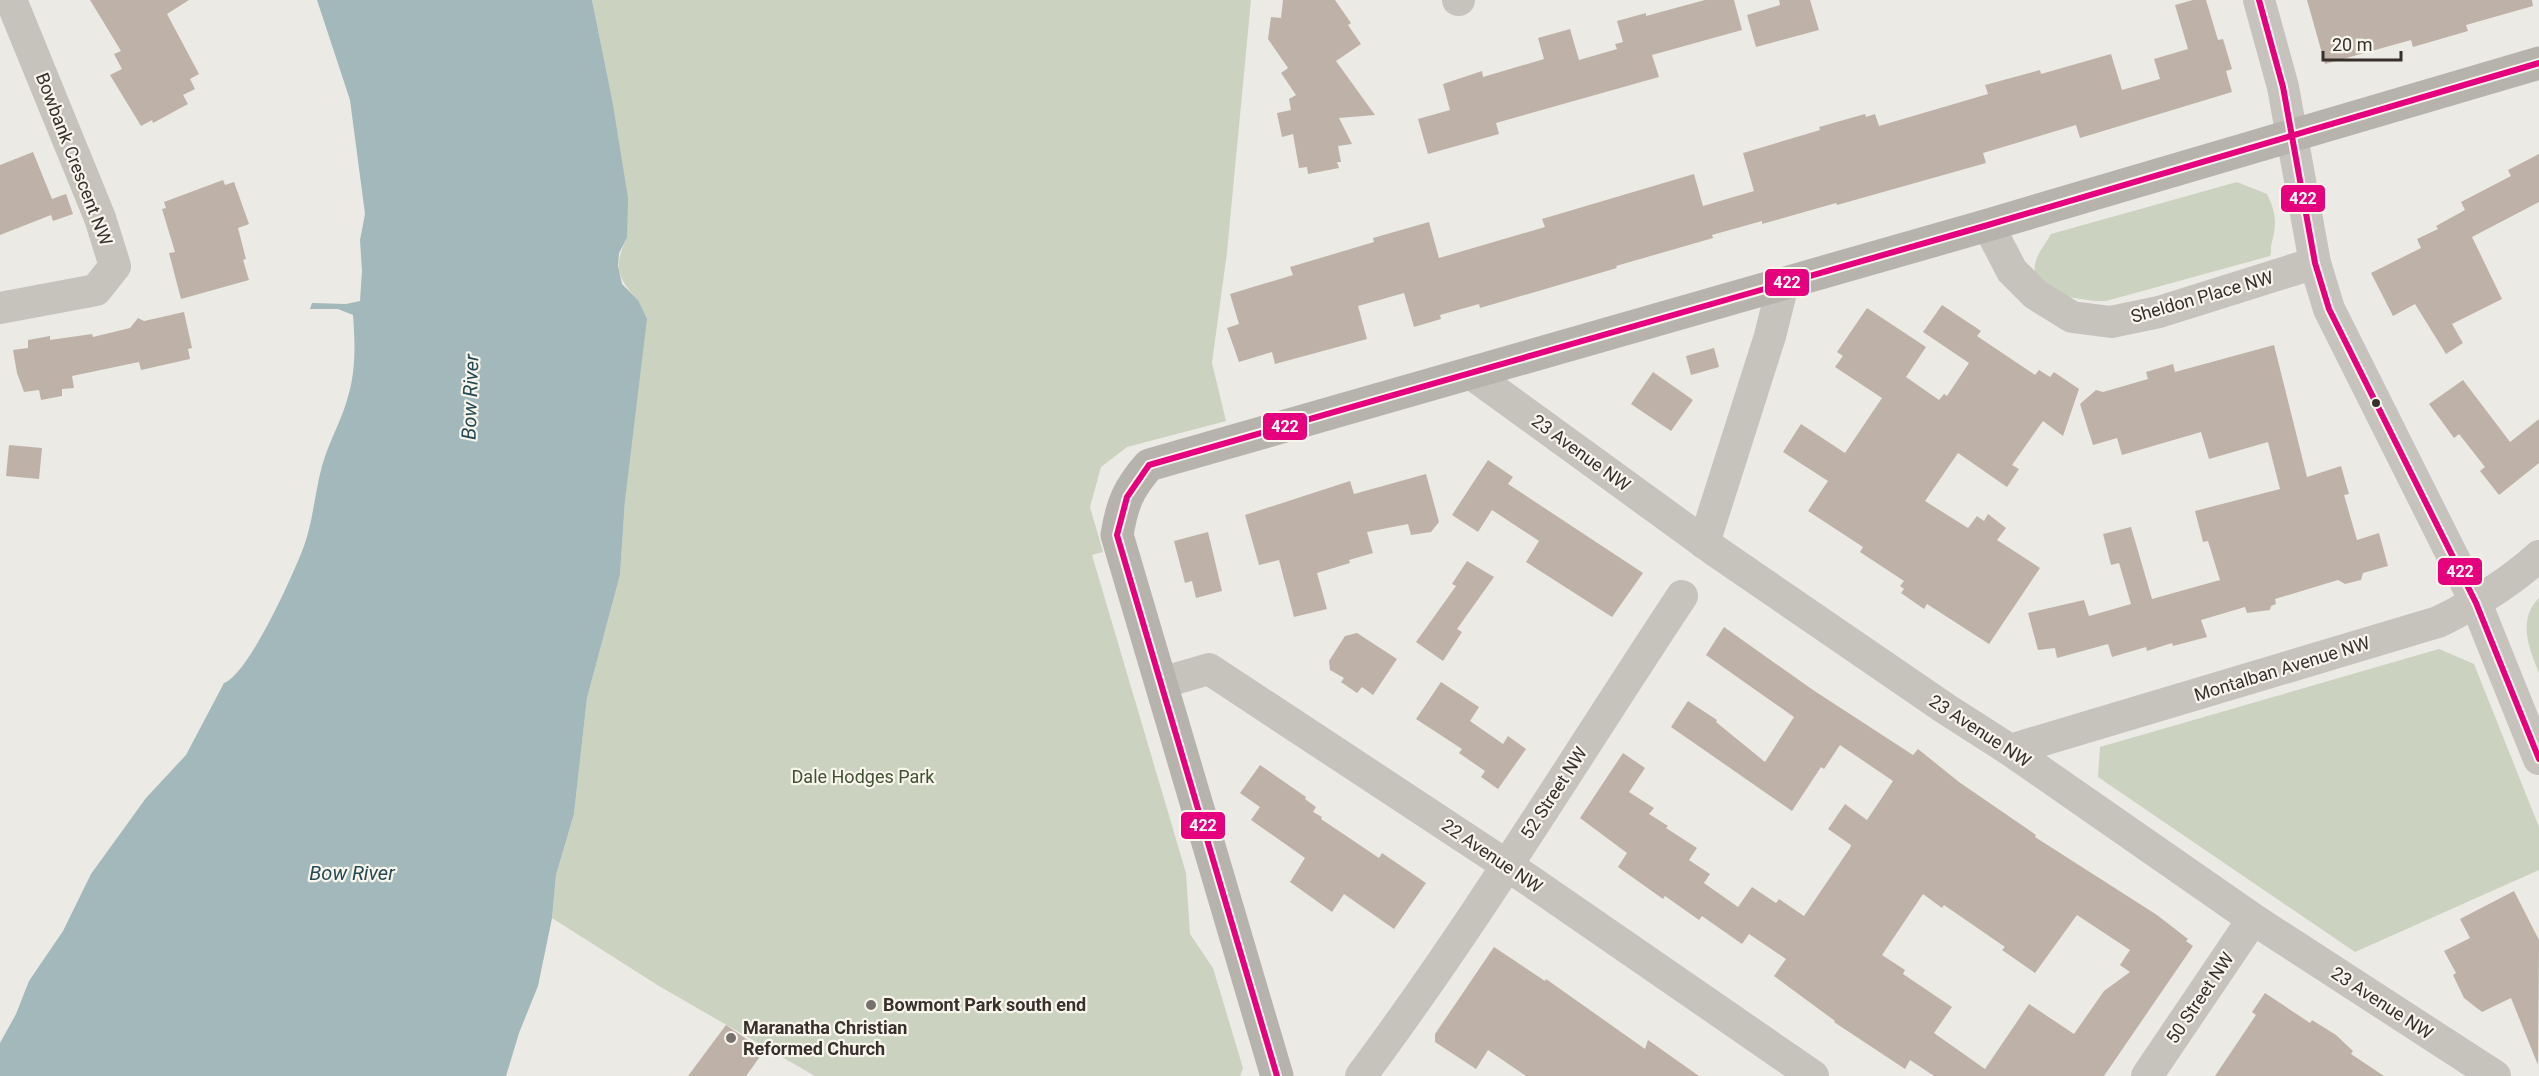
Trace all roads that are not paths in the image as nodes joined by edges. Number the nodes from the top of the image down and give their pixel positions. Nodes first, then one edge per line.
1 (11, 0) edge
2 (2259, 0) edge
3 (2539, 63) edge
4 (2292, 134) junction
5 (1988, 225) junction
6 (2315, 263) junction
7 (1783, 284) junction
8 (0, 308) edge
9 (1472, 374) junction
10 (1704, 543) junction
11 (2539, 556) edge
12 (1682, 596) dead end
13 (2476, 603) junction
14 (1161, 683) junction
15 (2010, 750) junction
16 (2539, 759) edge
17 (1507, 865) junction
18 (2253, 919) junction
19 (1277, 1076) edge
20 (1361, 1076) edge
21 (1812, 1076) edge
22 (2146, 1076) edge
23 (2495, 1076) edge

1 - 8 street, Bowbank Crescent NW
2 - 4 street
3 - 4 street
4 - 5 street
4 - 6 street
5 - 6 street, Sheldon Place NW
5 - 7 street
6 - 13 street
7 - 9 street
7 - 10 street
9 - 10 street, 23 Avenue NW
9 - 14 street
10 - 15 street, 23 Avenue NW
11 - 13 street, Montalban Avenue NW
12 - 17 street, 52 Street NW
13 - 15 street, Montalban Avenue NW
13 - 16 street
14 - 17 street, 22 Avenue NW
14 - 19 street
15 - 18 street, 23 Avenue NW
17 - 20 street, 52 Street NW
17 - 21 street, 22 Avenue NW
18 - 22 street, 50 Street NW
18 - 23 street, 23 Avenue NW

